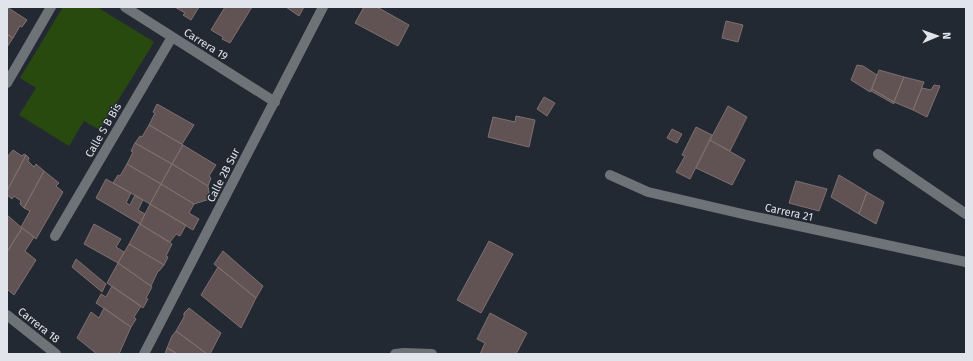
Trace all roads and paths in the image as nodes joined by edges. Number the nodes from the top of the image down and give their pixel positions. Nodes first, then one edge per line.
1 (51, 7) edge
2 (125, 7) edge
3 (323, 7) edge
4 (172, 37) junction
5 (7, 83) edge
6 (275, 102) junction
7 (878, 154) dead end
8 (610, 175) dead end
9 (966, 214) edge
10 (55, 236) dead end
11 (966, 262) edge
12 (7, 315) edge
13 (56, 354) edge
14 (144, 354) edge
15 (395, 354) edge
16 (432, 354) edge

1 - 5 street
2 - 4 street, Carrera 19
3 - 6 street, Calle 2B Sur
4 - 6 street, Carrera 19
4 - 10 street, Calle S B Bis
6 - 14 street, Calle 2B Sur
7 - 9 street
8 - 11 street, Carrera 21
12 - 13 street, Carrera 18
15 - 16 street

